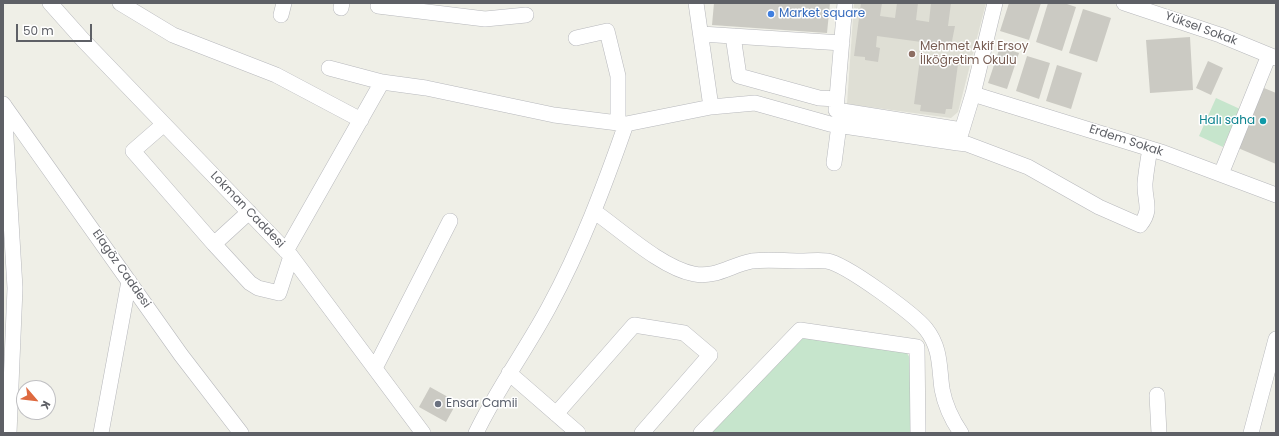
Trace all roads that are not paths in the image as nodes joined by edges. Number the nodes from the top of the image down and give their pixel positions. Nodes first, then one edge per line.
1 (50, 3) edge
2 (120, 3) edge
3 (379, 3) edge
4 (696, 3) edge
5 (845, 3) edge
6 (995, 3) edge
7 (1124, 3) edge
8 (526, 15) dead end
9 (701, 34) junction
10 (733, 36) junction
11 (576, 38) dead end
12 (842, 43) junction
13 (1272, 57) edge
14 (329, 68) dead end
15 (382, 82) junction
16 (973, 94) junction
17 (837, 99) junction
18 (3, 104) edge
19 (711, 107) junction
20 (361, 120) junction
21 (164, 124) junction
22 (622, 124) junction
23 (839, 125) junction
24 (960, 137) junction
25 (1150, 149) junction
26 (834, 163) dead end
27 (5, 168) edge
28 (1220, 174) junction
29 (1276, 195) edge
30 (249, 212) junction
31 (595, 212) junction
32 (450, 221) dead end
33 (214, 244) junction
34 (289, 253) junction
35 (129, 281) junction
36 (9, 286) edge
37 (1276, 339) edge
38 (7, 360) edge
39 (375, 368) junction
40 (509, 373) junction
41 (1157, 395) dead end
42 (6, 411) edge
43 (556, 414) junction
44 (9, 433) edge
45 (101, 433) edge
46 (241, 433) edge
47 (423, 433) edge
48 (476, 433) edge
49 (578, 433) edge
50 (642, 433) edge
51 (701, 433) edge
52 (918, 433) edge
53 (961, 433) edge
54 (1159, 433) edge
55 (1251, 433) edge

1 - 21 street, Lokman Caddesi
2 - 20 street
3 - 8 street
4 - 9 street
5 - 12 street
6 - 16 street
7 - 13 street, Yüksel Sokak
9 - 10 street
9 - 19 street
10 - 12 street
10 - 17 street
11 - 22 street
12 - 17 street
13 - 28 street
14 - 15 street
15 - 20 street
15 - 22 street
16 - 24 street
16 - 25 street, Erdem Sokak
17 - 24 street
18 - 27 street
18 - 35 street, Elagöz Caddesi
19 - 22 street
19 - 23 street
20 - 34 street
21 - 30 street, Lokman Caddesi
21 - 33 street
22 - 31 street
23 - 24 street
23 - 26 street
24 - 25 street
25 - 28 street, Erdem Sokak
27 - 36 street
28 - 29 street, Erdem Sokak
30 - 33 street
30 - 34 street, Lokman Caddesi
31 - 40 street
31 - 53 street
32 - 39 street
33 - 34 street
34 - 39 street, Lokman Caddesi
35 - 45 street
35 - 46 street, Elagöz Caddesi
36 - 38 street
37 - 55 street
38 - 42 street
39 - 47 street, Lokman Caddesi
40 - 43 street
40 - 48 street
41 - 54 street
42 - 44 street
43 - 49 street
43 - 50 street
51 - 52 street

